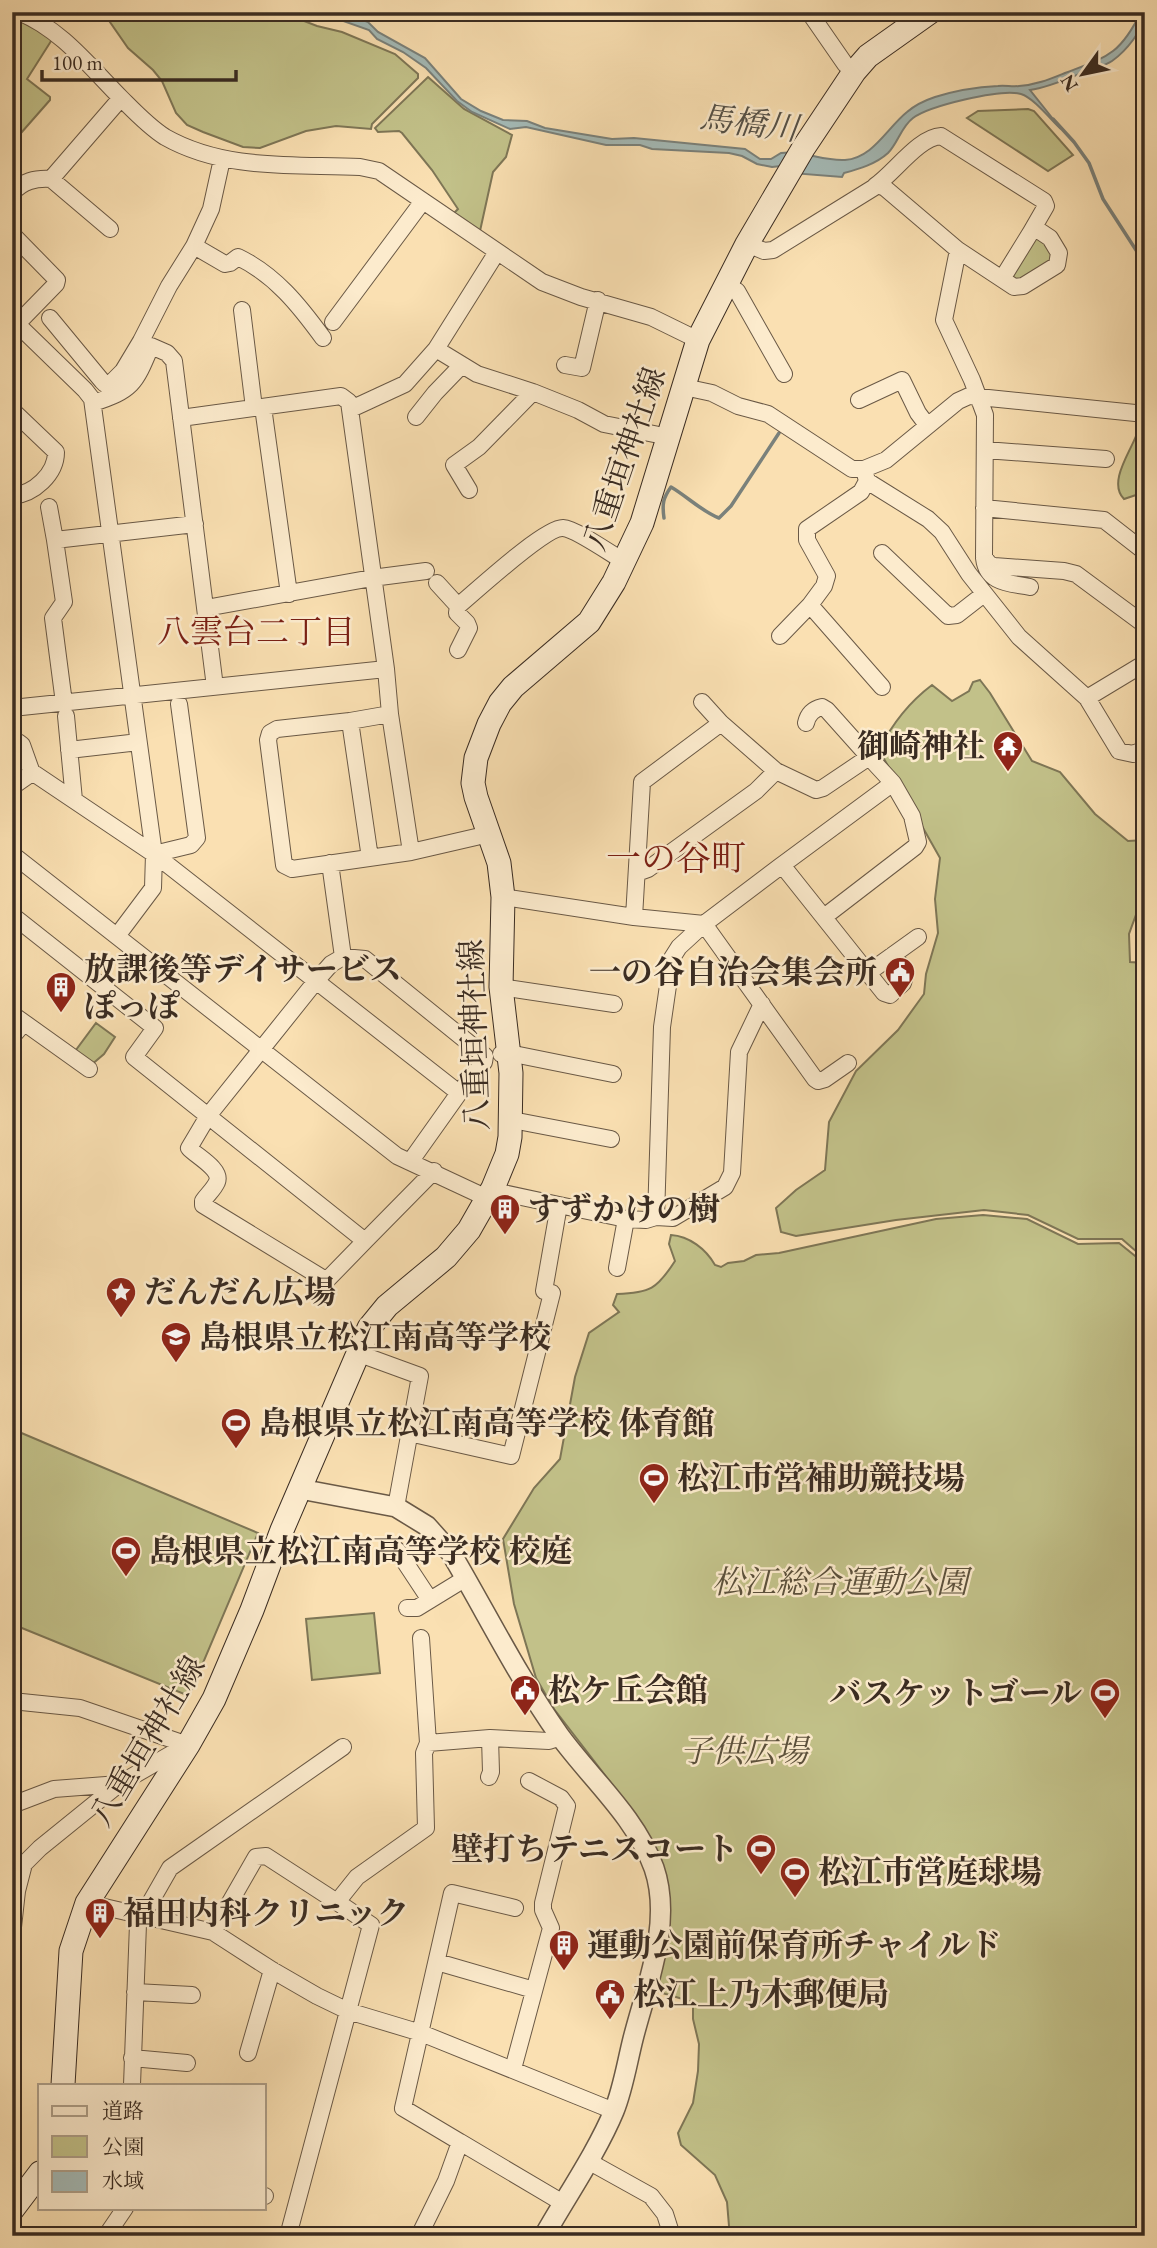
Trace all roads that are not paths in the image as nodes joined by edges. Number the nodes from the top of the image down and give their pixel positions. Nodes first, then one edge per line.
1 (19, 12) edge
2 (809, 12) edge
3 (930, 12) edge
4 (854, 72) junction
5 (121, 98) junction
6 (222, 159) junction
7 (51, 179) junction
8 (875, 186) junction
9 (12, 193) edge
10 (423, 201) junction
11 (110, 229) dead end
12 (1031, 232) junction
13 (12, 234) edge
14 (747, 244) junction
15 (194, 246) junction
16 (958, 250) junction
17 (497, 252) junction
18 (1002, 279) junction
19 (726, 284) junction
20 (598, 300) junction
21 (242, 310) dead end
22 (50, 318) dead end
23 (14, 322) edge
24 (333, 322) dead end
25 (323, 338) dead end
26 (698, 340) junction
27 (146, 344) junction
28 (436, 349) junction
29 (565, 365) dead end
30 (462, 366) junction
31 (784, 374) dead end
32 (684, 387) junction
33 (533, 392) junction
34 (978, 397) junction
35 (859, 400) dead end
36 (93, 403) junction
37 (259, 408) junction
38 (351, 409) junction
39 (12, 410) edge
40 (1145, 414) edge
41 (416, 416) dead end
42 (181, 418) junction
43 (927, 425) junction
44 (669, 437) junction
45 (985, 450) junction
46 (1106, 459) dead end
47 (865, 475) junction
48 (469, 490) dead end
49 (12, 496) edge
50 (49, 507) dead end
51 (984, 508) junction
52 (195, 524) junction
53 (110, 535) junction
54 (55, 540) junction
55 (1145, 552) edge
56 (882, 553) dead end
57 (984, 557) junction
58 (625, 562) junction
59 (372, 578) junction
60 (1030, 587) dead end
61 (289, 594) junction
62 (984, 594) junction
63 (810, 605) junction
64 (458, 606) junction
65 (206, 608) junction
66 (1145, 625) edge
67 (780, 636) dead end
68 (458, 650) dead end
69 (1145, 663) edge
70 (386, 669) junction
71 (215, 687) junction
72 (882, 687) dead end
73 (132, 694) junction
74 (1087, 698) junction
75 (702, 702) dead end
76 (179, 704) dead end
77 (12, 708) edge
78 (65, 709) junction
79 (390, 715) junction
80 (350, 721) junction
81 (721, 723) junction
82 (806, 723) dead end
83 (12, 742) edge
84 (130, 743) dead end
85 (1145, 749) edge
86 (69, 750) junction
87 (869, 757) junction
88 (776, 771) junction
89 (32, 773) junction
90 (893, 783) junction
91 (12, 787) edge
92 (75, 800) junction
93 (489, 835) junction
94 (411, 852) junction
95 (154, 854) junction
96 (12, 855) edge
97 (370, 858) junction
98 (330, 863) junction
99 (782, 865) junction
100 (637, 873) junction
101 (503, 897) junction
102 (12, 915) edge
103 (634, 917) junction
104 (824, 918) junction
105 (704, 924) junction
106 (117, 936) junction
107 (918, 937) dead end
108 (893, 955) junction
109 (343, 957) junction
110 (872, 970) dead end
111 (316, 981) junction
112 (501, 986) junction
113 (762, 1003) junction
114 (614, 1004) dead end
115 (18, 1018) edge
116 (12, 1037) edge
117 (264, 1049) junction
118 (509, 1053) junction
119 (485, 1056) junction
120 (848, 1063) dead end
121 (89, 1069) dead end
122 (613, 1074) dead end
123 (459, 1093) junction
124 (208, 1116) junction
125 (512, 1120) junction
126 (611, 1139) dead end
127 (410, 1162) junction
128 (433, 1171) junction
129 (490, 1193) junction
130 (559, 1205) junction
131 (656, 1217) junction
132 (626, 1219) junction
133 (365, 1241) junction
134 (617, 1268) dead end
135 (357, 1353) junction
136 (409, 1433) junction
137 (300, 1489) junction
138 (396, 1507) junction
139 (397, 1550) dead end
140 (466, 1578) junction
141 (430, 1600) junction
142 (407, 1608) dead end
143 (421, 1638) dead end
144 (12, 1701) edge
145 (561, 1737) junction
146 (489, 1738) junction
147 (428, 1743) junction
148 (187, 1745) junction
149 (343, 1747) dead end
150 (489, 1777) dead end
151 (529, 1781) dead end
152 (119, 1784) junction
153 (12, 1805) edge
154 (337, 1902) junction
155 (87, 1903) junction
156 (515, 1908) dead end
157 (143, 1916) junction
158 (213, 1932) junction
159 (12, 1936) edge
160 (437, 1962) junction
161 (272, 1970) junction
162 (534, 1990) junction
163 (135, 1992) junction
164 (192, 1995) dead end
165 (348, 2011) junction
166 (421, 2033) junction
167 (248, 2053) dead end
168 (132, 2058) junction
169 (187, 2063) dead end
170 (513, 2069) junction
171 (63, 2084) edge
172 (132, 2084) edge
173 (614, 2111) junction
174 (460, 2142) junction
175 (588, 2161) junction
176 (38, 2176) edge
177 (563, 2203) junction
178 (12, 2210) edge
179 (124, 2210) edge
180 (106, 2236) edge
181 (288, 2236) edge
182 (419, 2236) edge
183 (544, 2236) edge
184 (672, 2236) edge

1 - 5 street
2 - 4 street
3 - 4 main road, 八重垣神社線
4 - 14 main road, 八重垣神社線
5 - 6 street
5 - 7 street
6 - 10 street
6 - 15 street
7 - 9 street
7 - 11 street
8 - 12 street
8 - 14 street
8 - 16 street
10 - 17 street
10 - 24 street
12 - 18 street
12 - 18 street
13 - 23 street
14 - 19 main road, 八重垣神社線
15 - 25 street
15 - 27 street
16 - 18 street
16 - 34 street
17 - 20 street
17 - 28 street
19 - 26 main road, 八重垣神社線
19 - 31 street
20 - 26 street
20 - 29 street
21 - 37 street
22 - 27 street
23 - 36 street
26 - 32 main road, 八重垣神社線
27 - 36 street
27 - 42 street
28 - 30 street
28 - 38 street
30 - 33 street
30 - 41 street
32 - 44 main road, 八重垣神社線
32 - 47 street
33 - 44 street
33 - 48 street
34 - 40 street
34 - 43 street
34 - 45 street
35 - 43 street
36 - 53 street
37 - 38 street
37 - 42 street
37 - 61 street
38 - 59 street
39 - 49 street
42 - 52 street
43 - 47 street
44 - 58 main road, 八重垣神社線
45 - 46 street
45 - 51 street
47 - 62 street
47 - 63 street
50 - 54 street
51 - 55 street
51 - 57 street
52 - 53 street
52 - 65 street
53 - 54 street
53 - 73 street
54 - 78 street
56 - 62 street
57 - 60 street
57 - 66 street
58 - 64 street
58 - 93 main road, 八重垣神社線
59 - 61 street
59 - 64 street
59 - 70 street
61 - 65 street
62 - 74 street
63 - 67 street
63 - 72 street
64 - 68 street
65 - 71 street
69 - 74 street
70 - 71 street
70 - 79 street
71 - 73 street
73 - 78 street
73 - 95 street
74 - 85 street
75 - 81 street
76 - 95 street
77 - 78 street
78 - 86 street
79 - 80 street
79 - 94 street
80 - 97 street
80 - 98 street
81 - 88 street
81 - 100 street
82 - 87 street
83 - 89 street
84 - 86 street
86 - 92 street
87 - 88 street
87 - 90 street
88 - 100 street
89 - 91 street
89 - 92 street
90 - 99 street
90 - 104 street
92 - 95 street
93 - 94 street
93 - 101 main road, 八重垣神社線
94 - 97 street
95 - 106 street
95 - 111 street
96 - 106 street
97 - 98 street
98 - 109 street
99 - 104 street
99 - 105 street
100 - 103 street
101 - 103 street
101 - 112 main road, 八重垣神社線
102 - 124 street
103 - 105 street
104 - 108 street
105 - 113 street
105 - 131 street
106 - 117 street
107 - 108 street
108 - 110 street
109 - 111 street
109 - 119 street
111 - 117 street
111 - 123 street
112 - 114 street
112 - 118 main road, 八重垣神社線
113 - 120 street
113 - 131 street
115 - 116 street
115 - 121 street
117 - 124 street
117 - 127 street
118 - 119 street
118 - 122 street
118 - 125 main road, 八重垣神社線
119 - 123 street
123 - 127 street
124 - 133 street
124 - 133 street
125 - 126 street
125 - 129 main road, 八重垣神社線
127 - 128 street
128 - 129 street
128 - 133 street
129 - 130 street
129 - 135 main road, 八重垣神社線
130 - 132 street
130 - 136 street
131 - 132 street
132 - 134 street
135 - 136 street
135 - 137 main road, 八重垣神社線
136 - 138 street
137 - 138 street
137 - 148 main road, 八重垣神社線
138 - 140 street
139 - 141 street
140 - 141 street
140 - 145 street
141 - 142 street
143 - 147 street
144 - 148 street
145 - 146 street
145 - 173 street
146 - 147 street
146 - 150 street
147 - 154 street
148 - 152 street
148 - 155 main road, 八重垣神社線
149 - 157 street
151 - 162 street
152 - 153 street
152 - 159 street
154 - 158 street
154 - 165 street
155 - 157 street
155 - 171 main road, 八重垣神社線
156 - 160 street
157 - 158 street
157 - 163 street
158 - 161 street
160 - 162 street
160 - 166 street
161 - 165 street
161 - 167 street
162 - 170 street
163 - 164 street
163 - 168 street
165 - 166 street
165 - 181 street
166 - 170 street
166 - 174 street
168 - 169 street
168 - 172 street
170 - 173 street
173 - 175 street
174 - 177 street
174 - 182 street
175 - 177 street
175 - 184 street
176 - 178 main road
177 - 183 street
179 - 180 street

